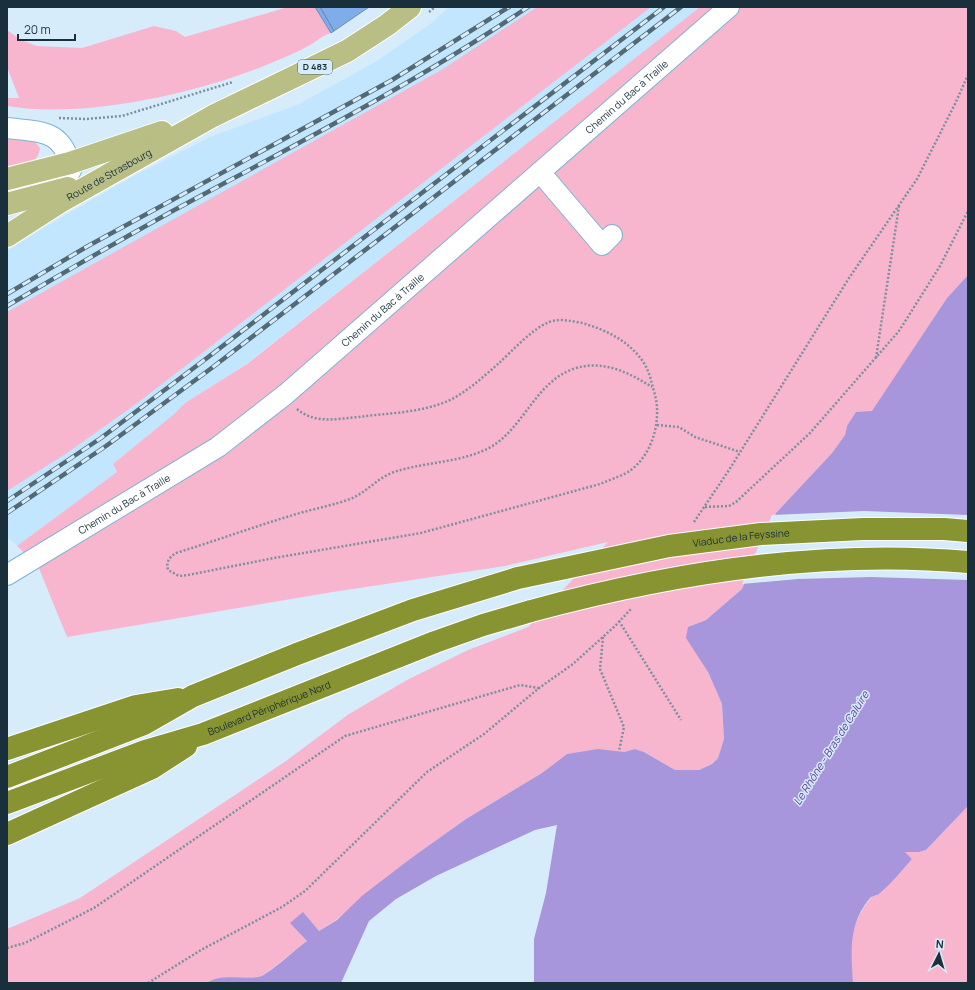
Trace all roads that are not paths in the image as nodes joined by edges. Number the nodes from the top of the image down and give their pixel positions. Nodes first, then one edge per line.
1 (410, 7) edge
2 (729, 7) edge
3 (213, 116) junction
4 (7, 128) edge
5 (133, 160) junction
6 (70, 162) junction
7 (540, 172) junction
8 (10, 179) edge
9 (12, 203) edge
10 (612, 235) dead end
11 (7, 236) edge
12 (968, 531) edge
13 (968, 562) edge
14 (7, 575) edge
15 (193, 696) junction
16 (203, 734) junction
17 (7, 749) edge
18 (7, 777) edge
19 (7, 803) edge
20 (7, 834) edge

1 - 3 main road, Route de Strasbourg / D 483
2 - 7 street, Chemin du Bac à Traille
3 - 5 main road, Route de Strasbourg
3 - 6 main road, Route de Strasbourg / D 483
4 - 6 street
5 - 9 main road
5 - 11 main road, Route de Strasbourg
6 - 8 main road, Route de Strasbourg / D 483
6 - 9 street
7 - 10 street
7 - 14 street, Chemin du Bac à Traille
12 - 15 highway, Viaduc de la Feyssine, bridge
13 - 16 highway, Boulevard Périphérique Nord, bridge
15 - 17 highway
15 - 18 highway
16 - 19 highway, Boulevard Périphérique Nord
16 - 20 highway

